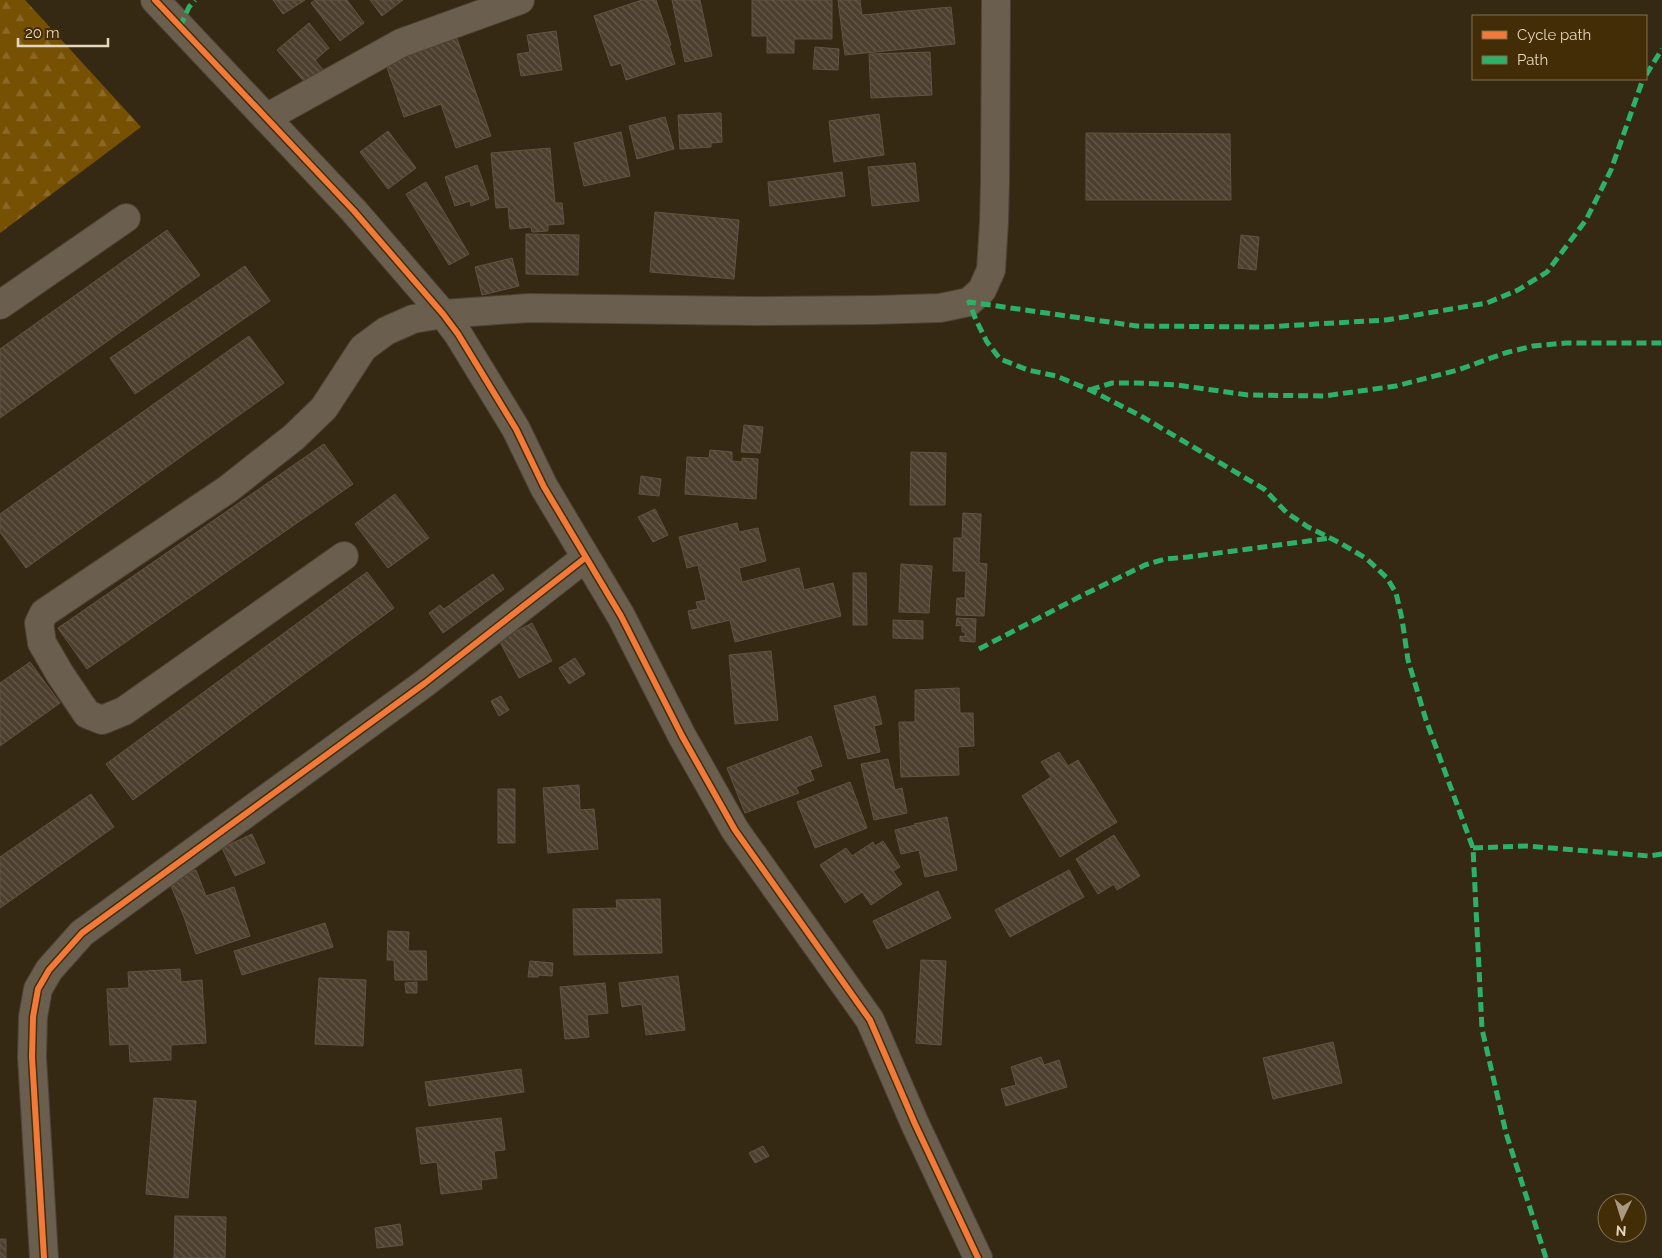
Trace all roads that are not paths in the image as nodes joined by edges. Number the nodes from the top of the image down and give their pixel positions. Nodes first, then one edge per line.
1 (155, 0) edge
2 (520, 0) edge
3 (996, 0) edge
4 (266, 118) junction
5 (126, 218) dead end
6 (0, 305) edge
7 (443, 314) junction
8 (344, 556) dead end
9 (586, 558) junction
10 (44, 1258) edge
11 (978, 1258) edge

1 - 4 street
2 - 4 street
3 - 7 street
4 - 7 street
5 - 6 street
7 - 8 street
7 - 9 street
9 - 10 street
9 - 11 street

